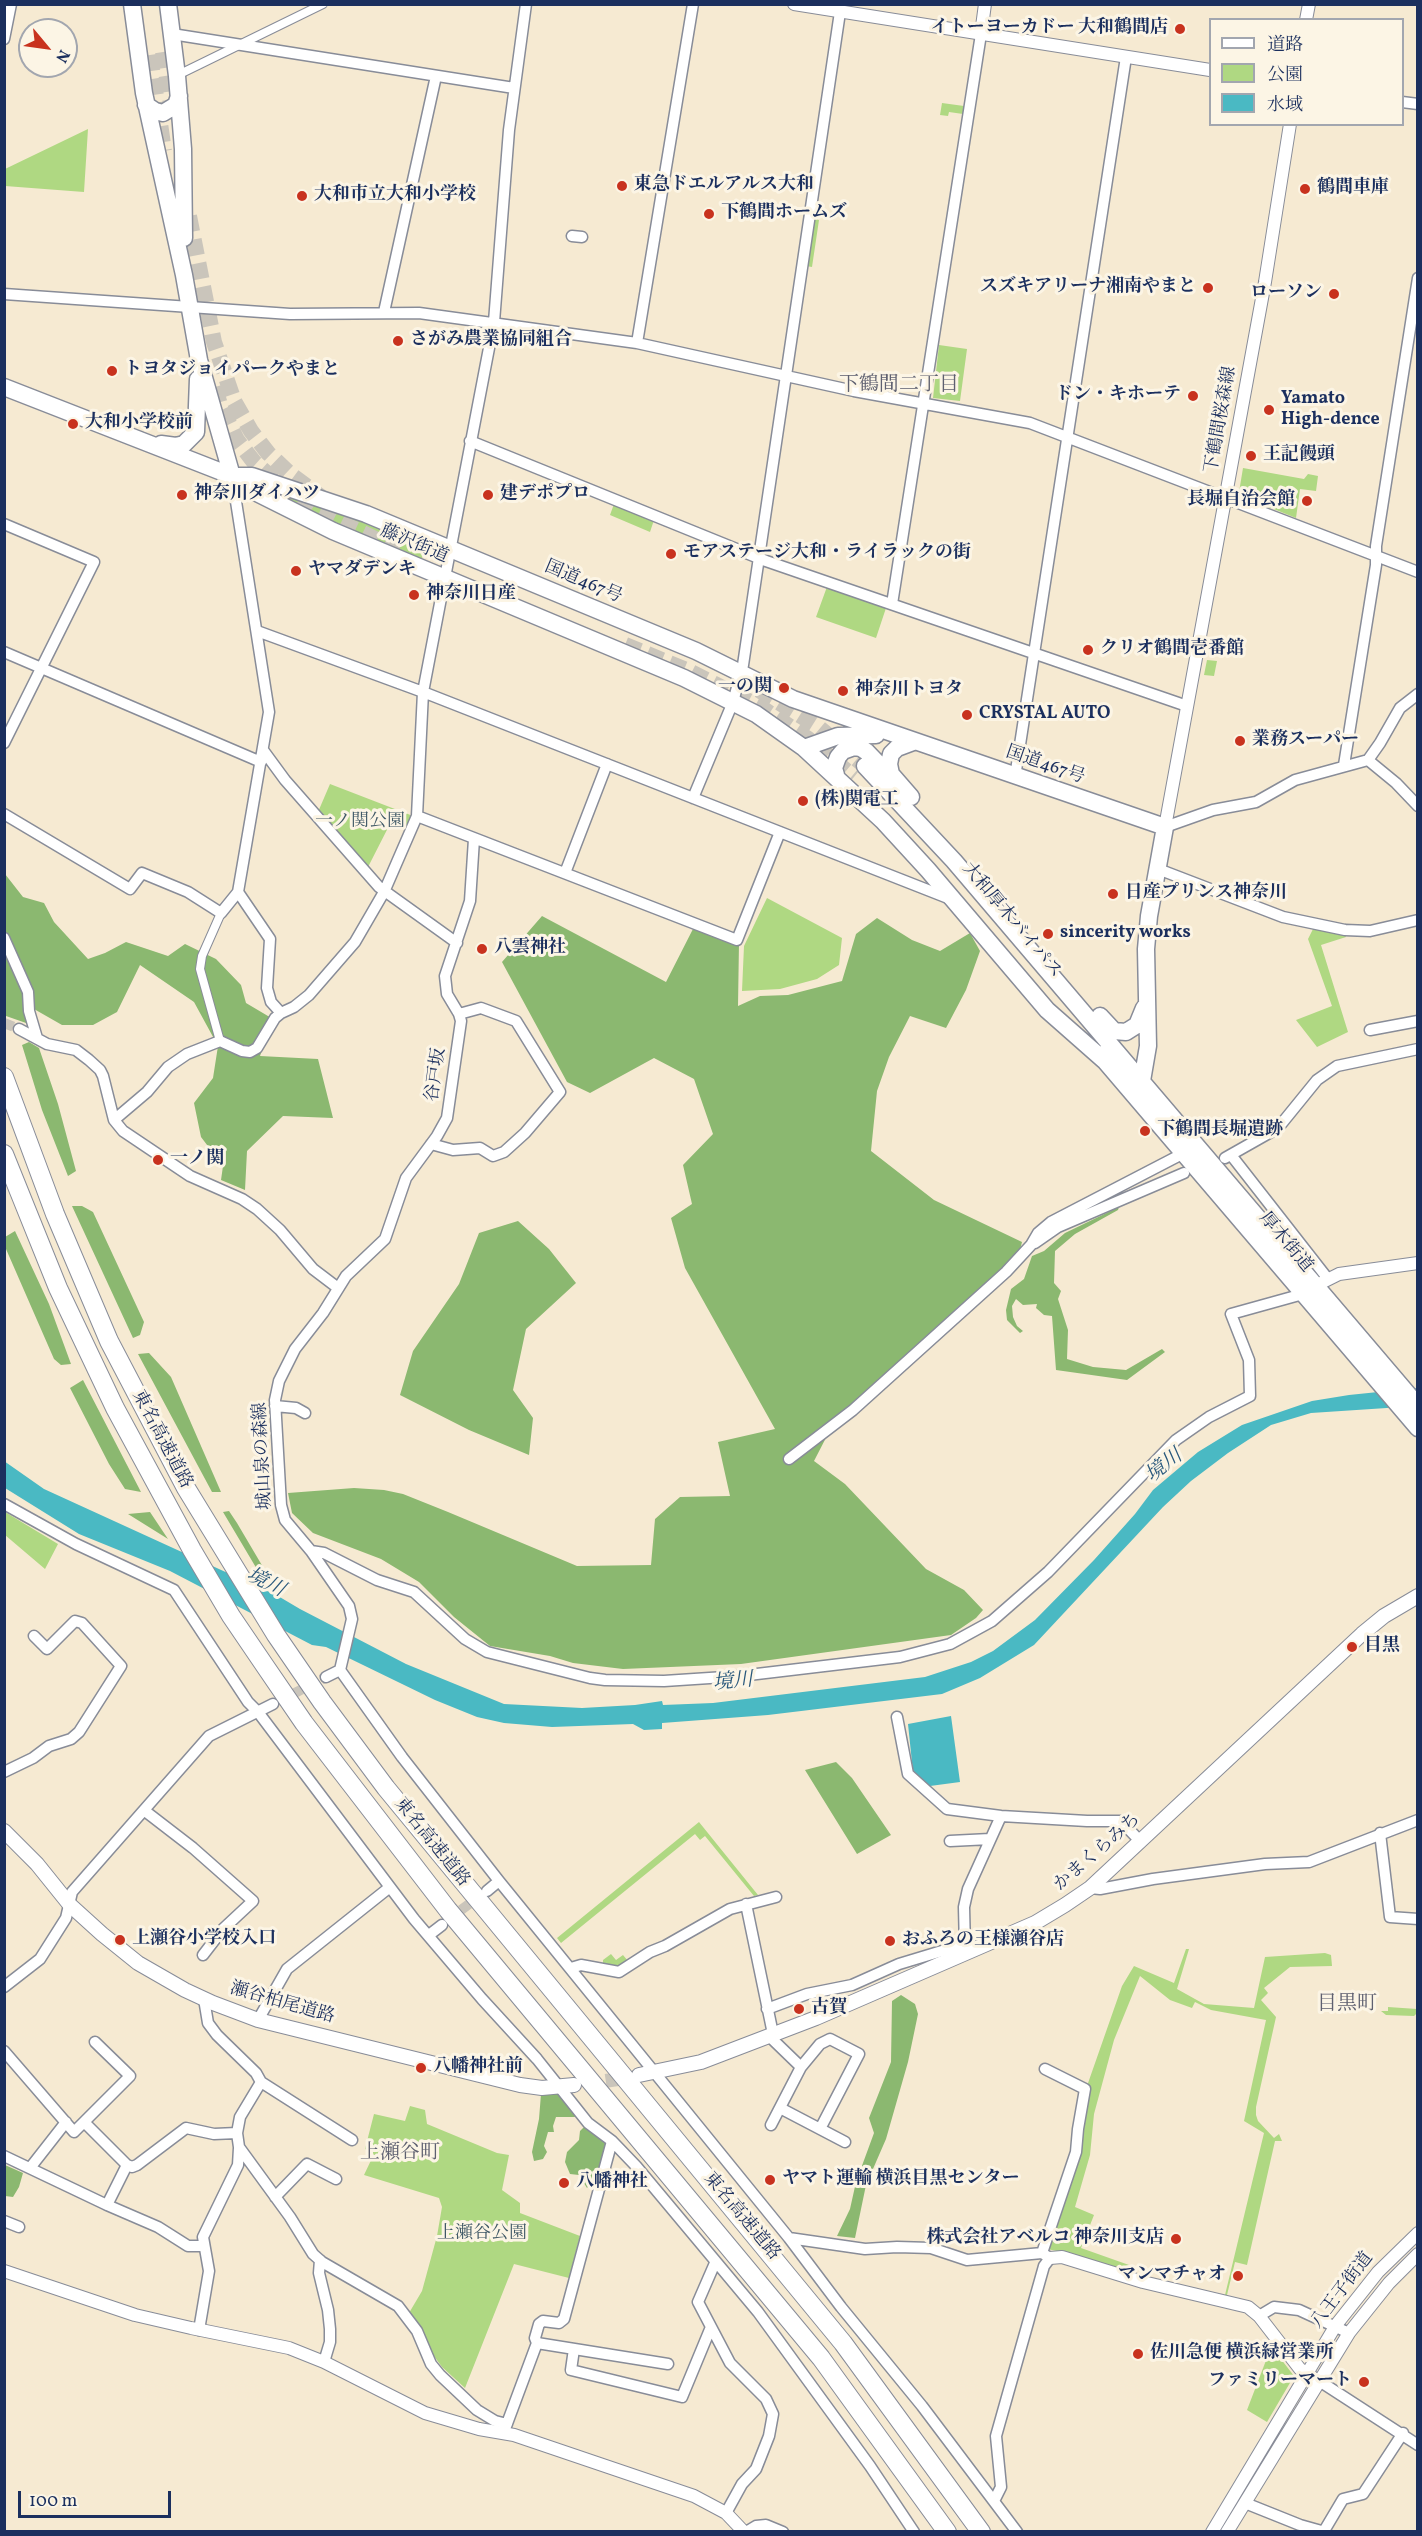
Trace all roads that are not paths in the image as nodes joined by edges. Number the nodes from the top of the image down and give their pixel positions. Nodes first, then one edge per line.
1 (11, 4) edge
2 (132, 4) edge
3 (143, 4) edge
4 (157, 4) edge
5 (168, 4) edge
6 (323, 4) edge
7 (526, 4) edge
8 (693, 4) edge
9 (794, 4) edge
10 (986, 4) edge
11 (840, 12) junction
12 (172, 34) junction
13 (981, 34) junction
14 (4, 39) edge
15 (241, 45) junction
16 (1126, 57) junction
17 (1209, 70) edge
18 (184, 72) dead end
19 (436, 76) junction
20 (514, 88) junction
21 (179, 96) junction
22 (146, 105) junction
23 (1290, 126) edge
24 (182, 136) junction
25 (153, 139) junction
26 (184, 275) junction
27 (1418, 278) edge
28 (4, 294) edge
29 (1415, 306) edge
30 (189, 308) junction
31 (384, 312) junction
32 (494, 322) junction
33 (637, 343) junction
34 (199, 360) junction
35 (785, 375) junction
36 (4, 387) edge
37 (924, 404) junction
38 (114, 430) junction
39 (1067, 438) junction
40 (470, 441) junction
41 (232, 476) junction
42 (1226, 499) junction
43 (4, 524) edge
44 (450, 549) junction
45 (1376, 557) junction
46 (759, 558) junction
47 (1418, 572) edge
48 (444, 579) junction
49 (892, 604) junction
50 (257, 631) junction
51 (4, 652) edge
52 (1034, 652) junction
53 (41, 668) junction
54 (741, 672) junction
55 (423, 692) junction
56 (1418, 694) edge
57 (733, 702) junction
58 (1187, 706) junction
59 (819, 709) junction
60 (913, 742) junction
61 (4, 743) edge
62 (812, 744) junction
63 (263, 750) junction
64 (1368, 760) junction
65 (261, 762) junction
66 (607, 764) junction
67 (1344, 765) junction
68 (836, 775) junction
69 (1015, 777) junction
70 (896, 781) junction
71 (693, 798) junction
72 (1418, 806) edge
73 (4, 814) edge
74 (417, 816) junction
75 (1165, 827) junction
76 (780, 832) junction
77 (474, 839) junction
78 (1158, 869) junction
79 (565, 873) junction
80 (238, 892) junction
81 (384, 892) junction
82 (954, 901) junction
83 (221, 913) junction
84 (1418, 920) edge
85 (4, 938) edge
86 (457, 943) junction
87 (1146, 1004) junction
88 (1087, 1009) junction
89 (281, 1013) junction
90 (459, 1014) junction
91 (1418, 1022) edge
92 (19, 1029) tunnel mouth
93 (1370, 1030) dead end
94 (1107, 1031) junction
95 (37, 1038) junction
96 (220, 1041) junction
97 (1418, 1049) edge
98 (1106, 1062) junction
99 (4, 1077) edge
100 (1138, 1088) junction
101 (114, 1120) junction
102 (431, 1144) junction
103 (1184, 1153) junction
104 (4, 1154) edge
105 (1184, 1173) dead end
106 (1031, 1245) junction
107 (1418, 1263) edge
108 (1315, 1286) junction
109 (338, 1288) junction
110 (275, 1406) junction
111 (305, 1413) dead end
112 (1415, 1418) edge
113 (789, 1459) dead end
114 (4, 1504) edge
115 (310, 1551) junction
116 (1418, 1596) edge
117 (34, 1636) dead end
118 (340, 1670) junction
119 (326, 1677) tunnel mouth
120 (273, 1704) tunnel mouth
121 (258, 1712) junction
122 (897, 1717) dead end
123 (4, 1772) edge
124 (144, 1811) junction
125 (1001, 1816) junction
126 (1418, 1820) edge
127 (4, 1831) edge
128 (1380, 1833) junction
129 (990, 1839) junction
130 (950, 1841) dead end
131 (1140, 1841) junction
132 (499, 1881) junction
133 (390, 1887) junction
134 (1090, 1888) junction
135 (487, 1891) tunnel mouth
136 (776, 1897) dead end
137 (746, 1904) junction
138 (70, 1905) junction
139 (1418, 1919) edge
140 (442, 1925) tunnel mouth
141 (429, 1935) junction
142 (965, 1949) junction
143 (203, 1955) dead end
144 (571, 1968) junction
145 (4, 1987) edge
146 (204, 1999) junction
147 (767, 2009) junction
148 (258, 2020) junction
149 (771, 2035) junction
150 (95, 2042) dead end
151 (4, 2051) edge
152 (801, 2067) junction
153 (1045, 2069) dead end
154 (654, 2073) junction
155 (639, 2075) tunnel mouth
156 (261, 2082) junction
157 (574, 2085) tunnel mouth
158 (559, 2088) junction
159 (780, 2108) junction
160 (66, 2122) junction
161 (85, 2123) junction
162 (771, 2125) dead end
163 (820, 2129) junction
164 (237, 2133) junction
165 (352, 2140) dead end
166 (612, 2141) junction
167 (845, 2142) dead end
168 (239, 2147) junction
169 (4, 2156) edge
170 (128, 2165) junction
171 (30, 2169) junction
172 (336, 2179) dead end
173 (275, 2197) junction
174 (107, 2205) junction
175 (1418, 2233) edge
176 (789, 2238) junction
177 (203, 2246) junction
178 (1418, 2254) edge
179 (1046, 2255) junction
180 (320, 2260) junction
181 (715, 2263) junction
182 (4, 2271) edge
183 (1259, 2316) junction
184 (1336, 2325) junction
185 (711, 2327) junction
186 (199, 2330) junction
187 (1349, 2333) junction
188 (537, 2343) junction
189 (574, 2349) junction
190 (324, 2362) junction
191 (668, 2364) dead end
192 (1307, 2373) junction
193 (1319, 2381) junction
194 (505, 2428) junction
195 (1402, 2433) junction
196 (1418, 2445) edge
197 (994, 2501) junction
198 (1245, 2503) junction
199 (726, 2513) junction
200 (1324, 2531) edge
201 (745, 2532) edge
202 (783, 2532) edge
203 (914, 2532) edge
204 (947, 2532) edge
205 (981, 2532) edge
206 (1017, 2532) edge
207 (1212, 2532) edge
208 (1227, 2532) edge

1 - 14 street
2 - 22 highway
3 - 4 highway
5 - 12 highway
6 - 15 street
7 - 20 street
8 - 33 street
9 - 11 street
10 - 13 street
11 - 13 street
11 - 35 street
12 - 15 street
12 - 21 highway
13 - 16 street
13 - 37 street
15 - 18 street
15 - 19 street
16 - 17 street
16 - 39 street
19 - 20 street
19 - 31 street
20 - 32 street
21 - 22 highway
21 - 24 highway
22 - 25 highway
23 - 42 street, 下鶴間桜森線
24 - 25 highway
24 - 26 highway
25 - 26 highway
26 - 30 highway
27 - 29 street
28 - 30 street
29 - 45 street
30 - 31 street
30 - 34 highway
31 - 32 street
32 - 33 street
32 - 40 street
33 - 35 street
34 - 38 highway
34 - 41 highway
35 - 37 street
35 - 46 street
36 - 38 highway, 藤沢街道
37 - 39 street
37 - 49 street
38 - 41 highway, 藤沢街道
39 - 42 street
39 - 52 street
40 - 44 street
40 - 46 street
41 - 44 highway, 国道467号
41 - 48 highway, 藤沢街道
41 - 50 street
42 - 45 street
42 - 58 street, 下鶴間桜森線
43 - 53 street
44 - 48 street
44 - 54 highway, 国道467号
45 - 47 street
45 - 67 street
46 - 49 street
46 - 54 street
48 - 55 street
48 - 57 highway, 藤沢街道
49 - 52 street
50 - 55 street
50 - 63 street
51 - 53 street
52 - 58 street
52 - 69 street
53 - 61 street
53 - 65 street
54 - 57 street
54 - 59 highway, 国道467号
55 - 66 street
55 - 74 street
56 - 64 street
57 - 62 highway, 藤沢街道
57 - 71 street
58 - 75 street, 下鶴間桜森線
59 - 60 highway, 国道467号
59 - 62 highway
60 - 62 highway, 国道467号
60 - 69 highway, 国道467号
60 - 70 highway
62 - 68 highway, 藤沢街道
63 - 65 street
63 - 81 street
64 - 67 street
64 - 72 street
65 - 80 street
66 - 71 street
66 - 79 street
67 - 75 street
68 - 70 highway
68 - 82 highway, 藤沢街道
69 - 75 highway, 国道467号
70 - 88 highway
71 - 76 street
73 - 83 street
74 - 77 street
74 - 81 street
75 - 78 highway
76 - 79 street
76 - 82 street
77 - 79 street
77 - 86 street, 谷戸坂
78 - 84 street
78 - 87 highway
80 - 83 street
80 - 89 street
81 - 86 street
81 - 89 street
82 - 98 highway, 藤沢街道
83 - 96 street
85 - 95 street
86 - 90 street, 谷戸坂
87 - 94 highway
87 - 100 highway
88 - 94 highway, 大和厚木バイパス
88 - 98 highway, 大和厚木バイパス
89 - 96 street
90 - 102 street, 谷戸坂
90 - 102 street
91 - 93 street
92 - 95 street
94 - 100 highway, 大和厚木バイパス
95 - 101 street
96 - 101 street
97 - 108 street
98 - 100 highway, 大和厚木バイパス
99 - 205 highway, 東名高速道路
100 - 103 highway, 厚木街道
100 - 108 highway, 厚木街道
101 - 109 street
102 - 109 street, 谷戸坂
103 - 106 street
103 - 108 highway, 厚木街道
104 - 204 highway, 東名高速道路
105 - 106 street
106 - 113 street
107 - 108 street
108 - 112 highway, 厚木街道
108 - 115 street
109 - 110 street, 城山泉の森線
110 - 111 street
110 - 115 street, 城山泉の森線
114 - 121 street
115 - 118 street, 城山泉の森線
116 - 131 main road, かまくらみち
117 - 123 street
118 - 119 street
118 - 132 street
120 - 121 street
121 - 124 street
121 - 133 street
122 - 125 street
124 - 138 street
124 - 143 street
125 - 129 street
125 - 131 street
126 - 128 street
127 - 138 main road, 瀬谷柏尾道路
128 - 134 street
128 - 139 street
129 - 130 street
129 - 142 street
131 - 134 main road, かまくらみち
132 - 135 street
132 - 144 street
133 - 141 street
133 - 148 street
134 - 142 main road, かまくらみち
136 - 137 street
137 - 144 street
137 - 147 street
138 - 145 street
138 - 146 main road, 瀬谷柏尾道路
140 - 141 street
141 - 158 street
142 - 147 street
142 - 149 main road, かまくらみち
144 - 154 street
146 - 148 main road, 瀬谷柏尾道路
146 - 156 street
147 - 149 street
148 - 158 main road, 瀬谷柏尾道路
149 - 152 street
149 - 154 main road, かまくらみち
150 - 161 street
151 - 160 street
152 - 159 street
152 - 163 street
153 - 179 street
154 - 155 main road, かまくらみち
154 - 176 street
156 - 164 street
156 - 165 street
157 - 158 main road, 瀬谷柏尾道路
158 - 166 street
159 - 162 street
159 - 163 street
160 - 161 street
160 - 171 street
161 - 170 street
163 - 167 street
164 - 168 street
164 - 170 street
166 - 181 street
166 - 188 street
168 - 173 street
168 - 177 street
169 - 171 street
170 - 174 street
171 - 174 street
172 - 173 street
173 - 180 street
174 - 177 street
175 - 184 street, 八王子街道
176 - 179 street
176 - 197 street
177 - 186 street
178 - 187 street, 八王子街道
179 - 183 street
179 - 197 street
180 - 190 street
180 - 194 street
181 - 185 street
181 - 203 street
182 - 186 street
183 - 184 street
183 - 192 street
184 - 187 street
184 - 192 street, 八王子街道
185 - 189 street
185 - 199 street
186 - 190 street
187 - 193 street, 八王子街道
188 - 189 street
188 - 194 street
189 - 191 street
190 - 194 street
192 - 193 street
192 - 207 street, 八王子街道
193 - 195 street
193 - 198 street, 八王子街道
194 - 199 street
195 - 196 street
195 - 200 street
197 - 206 street
198 - 200 street
198 - 208 street, 八王子街道
199 - 201 street
201 - 202 street

